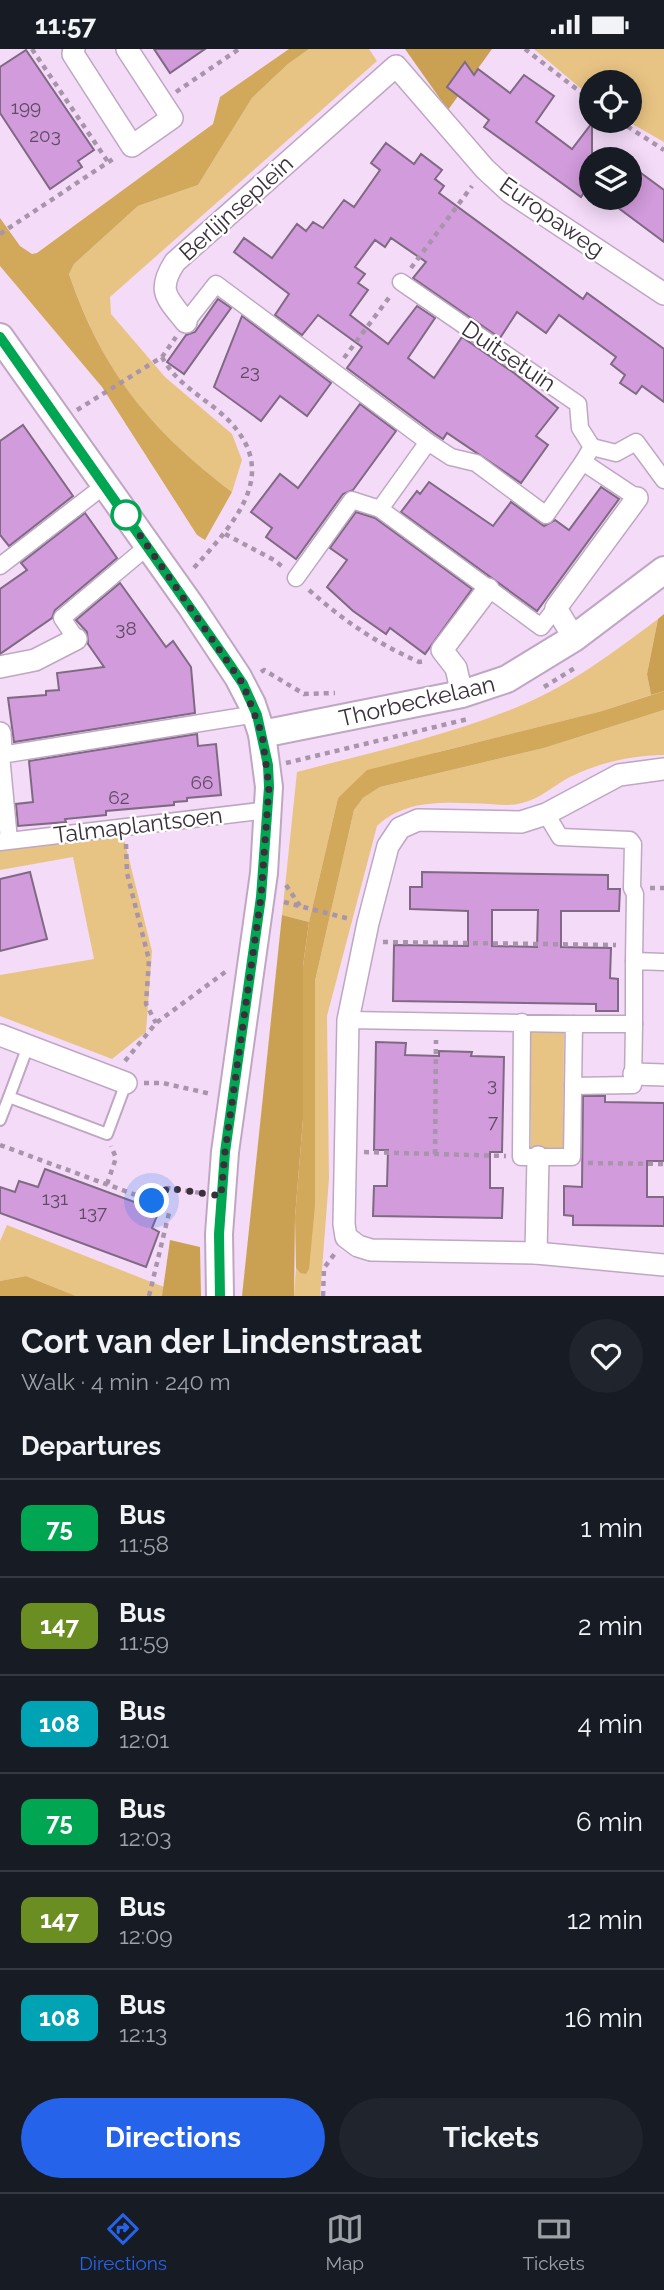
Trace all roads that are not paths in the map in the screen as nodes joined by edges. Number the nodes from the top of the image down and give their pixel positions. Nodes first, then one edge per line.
1 (74, 49) edge
2 (127, 49) edge
3 (396, 66) joint
4 (401, 282) dead end
5 (664, 293) edge
6 (186, 322) joint
7 (0, 337) edge
8 (8, 364) edge
9 (428, 442) junction
10 (593, 446) junction
11 (583, 462) junction
12 (664, 480) edge
13 (105, 485) junction
14 (637, 498) joint
15 (380, 509) junction
16 (148, 546) junction
17 (0, 566) edge
18 (664, 570) edge
19 (296, 578) road end
20 (488, 589) junction
21 (556, 608) junction
22 (574, 638) junction
23 (76, 639) joint
24 (0, 667) edge
25 (462, 694) junction
26 (260, 724) junction
27 (0, 733) edge
28 (1, 752) edge
29 (664, 769) edge
30 (268, 810) junction
31 (546, 814) junction
32 (5, 841) edge
33 (634, 954) junction
34 (664, 962) edge
35 (348, 1020) junction
36 (522, 1022) junction
37 (574, 1024) junction
38 (634, 1024) junction
39 (0, 1035) edge
40 (28, 1046) junction
41 (634, 1074) junction
42 (664, 1075) edge
43 (119, 1080) joint
44 (573, 1086) junction
45 (9, 1097) junction
46 (0, 1120) edge
47 (530, 1157) junction
48 (536, 1253) junction
49 (664, 1265) edge
50 (220, 1296) edge

1 - 2 street
3 - 5 street, Europaweg
3 - 6 street, Berlijnseplein
4 - 10 street, Duitsetuin
6 - 9 street, Berlijnseplein
7 - 8 street
8 - 13 street
9 - 11 street, Berlijnseplein
9 - 15 street
10 - 11 street
10 - 12 street
11 - 14 street
13 - 16 street
13 - 17 street
14 - 21 street
15 - 19 street
15 - 20 street
16 - 23 street
16 - 26 street
18 - 22 street, Thorbeckelaan
20 - 21 street
20 - 25 street
21 - 22 street
22 - 25 street, Thorbeckelaan
23 - 24 street
25 - 26 street, Thorbeckelaan
26 - 28 street
26 - 30 street
27 - 28 street, Talmaplantsoen
28 - 32 street, Talmaplantsoen
29 - 31 street
30 - 32 street, Talmaplantsoen
30 - 50 street
31 - 33 street
31 - 35 street
33 - 34 street
33 - 38 street
35 - 36 street
35 - 48 street
36 - 37 street
36 - 47 street
37 - 38 street
37 - 44 street
38 - 41 street
39 - 40 street
40 - 43 street
40 - 45 lane
41 - 42 street
41 - 44 street
43 - 45 lane
44 - 47 street
45 - 46 lane
47 - 48 street
48 - 49 street

